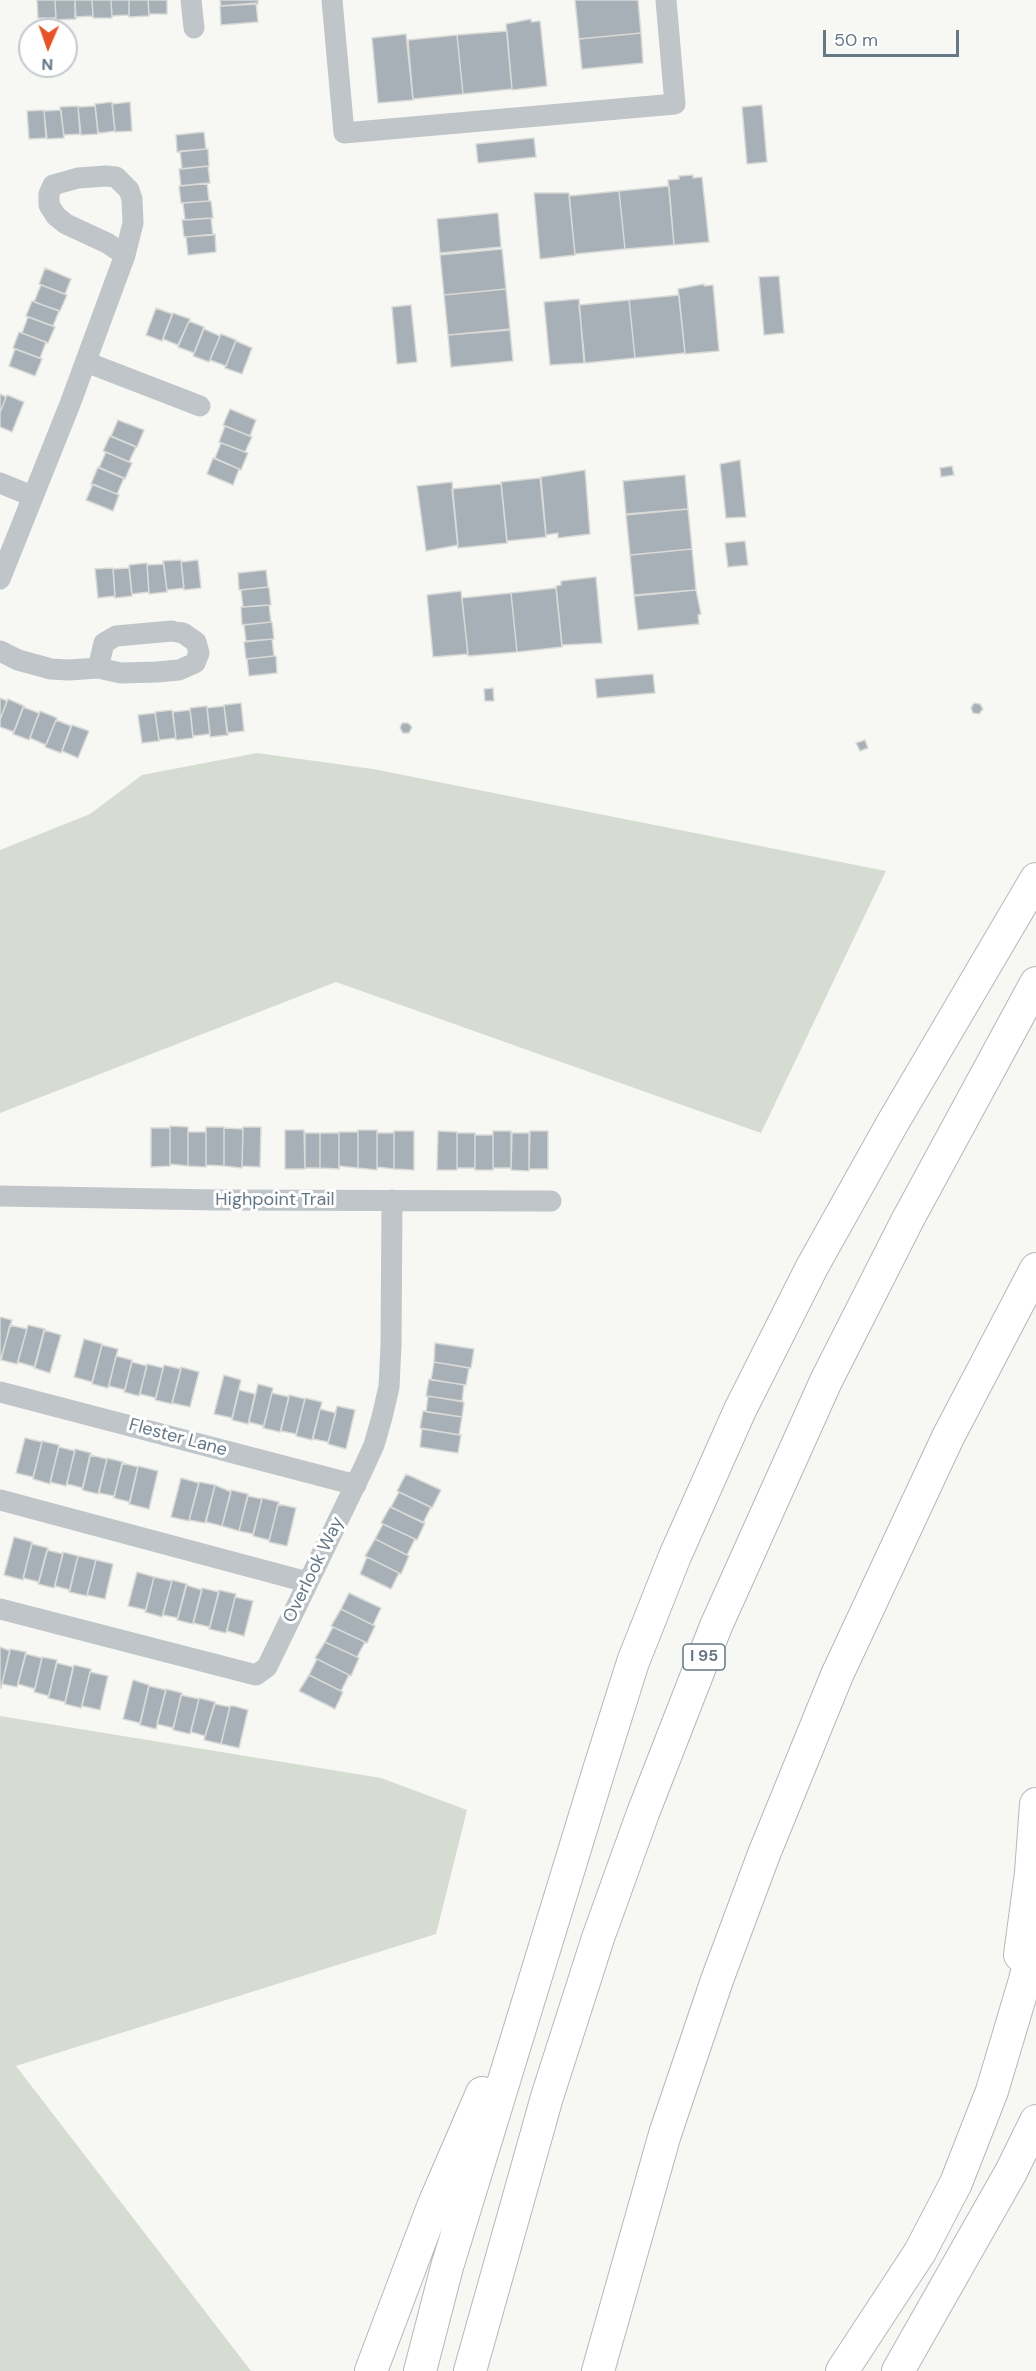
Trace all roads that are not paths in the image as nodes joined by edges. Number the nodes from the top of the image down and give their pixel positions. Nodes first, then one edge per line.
1 (192, 0) edge
2 (332, 0) edge
3 (666, 0) edge
4 (194, 28) dead end
5 (125, 255) dead end
6 (86, 362) junction
7 (200, 406) dead end
8 (0, 483) edge
9 (33, 496) junction
10 (0, 579) edge
11 (0, 651) edge
12 (98, 668) dead end
13 (1036, 879) edge
14 (1036, 982) edge
15 (0, 1196) edge
16 (392, 1200) junction
17 (551, 1201) dead end
18 (1036, 1269) edge
19 (0, 1392) edge
20 (356, 1485) junction
21 (0, 1500) edge
22 (307, 1582) junction
23 (0, 1609) edge
24 (1036, 1804) edge
25 (551, 1930) junction
26 (1036, 1934) edge
27 (992, 2091) junction
28 (1036, 2121) edge
29 (970, 2246) junction
30 (371, 2371) edge
31 (420, 2371) edge
32 (470, 2371) edge
33 (598, 2371) edge
34 (842, 2371) edge
35 (885, 2371) edge
36 (897, 2371) edge

1 - 4 street
2 - 3 street
5 - 6 street
6 - 7 street
6 - 9 street
8 - 9 street
9 - 10 street
11 - 12 street
13 - 25 highway
14 - 32 highway, I 95
15 - 16 street, Highpoint Trail
16 - 17 street, Highpoint Trail
16 - 20 street, Overlook Way
18 - 33 highway
19 - 20 street, Flester Lane
20 - 22 street, Overlook Way
21 - 22 street
22 - 23 street, Overlook Way
24 - 27 highway
25 - 30 highway
25 - 31 highway
26 - 27 highway
27 - 34 highway
28 - 29 highway
29 - 35 highway
29 - 36 highway

